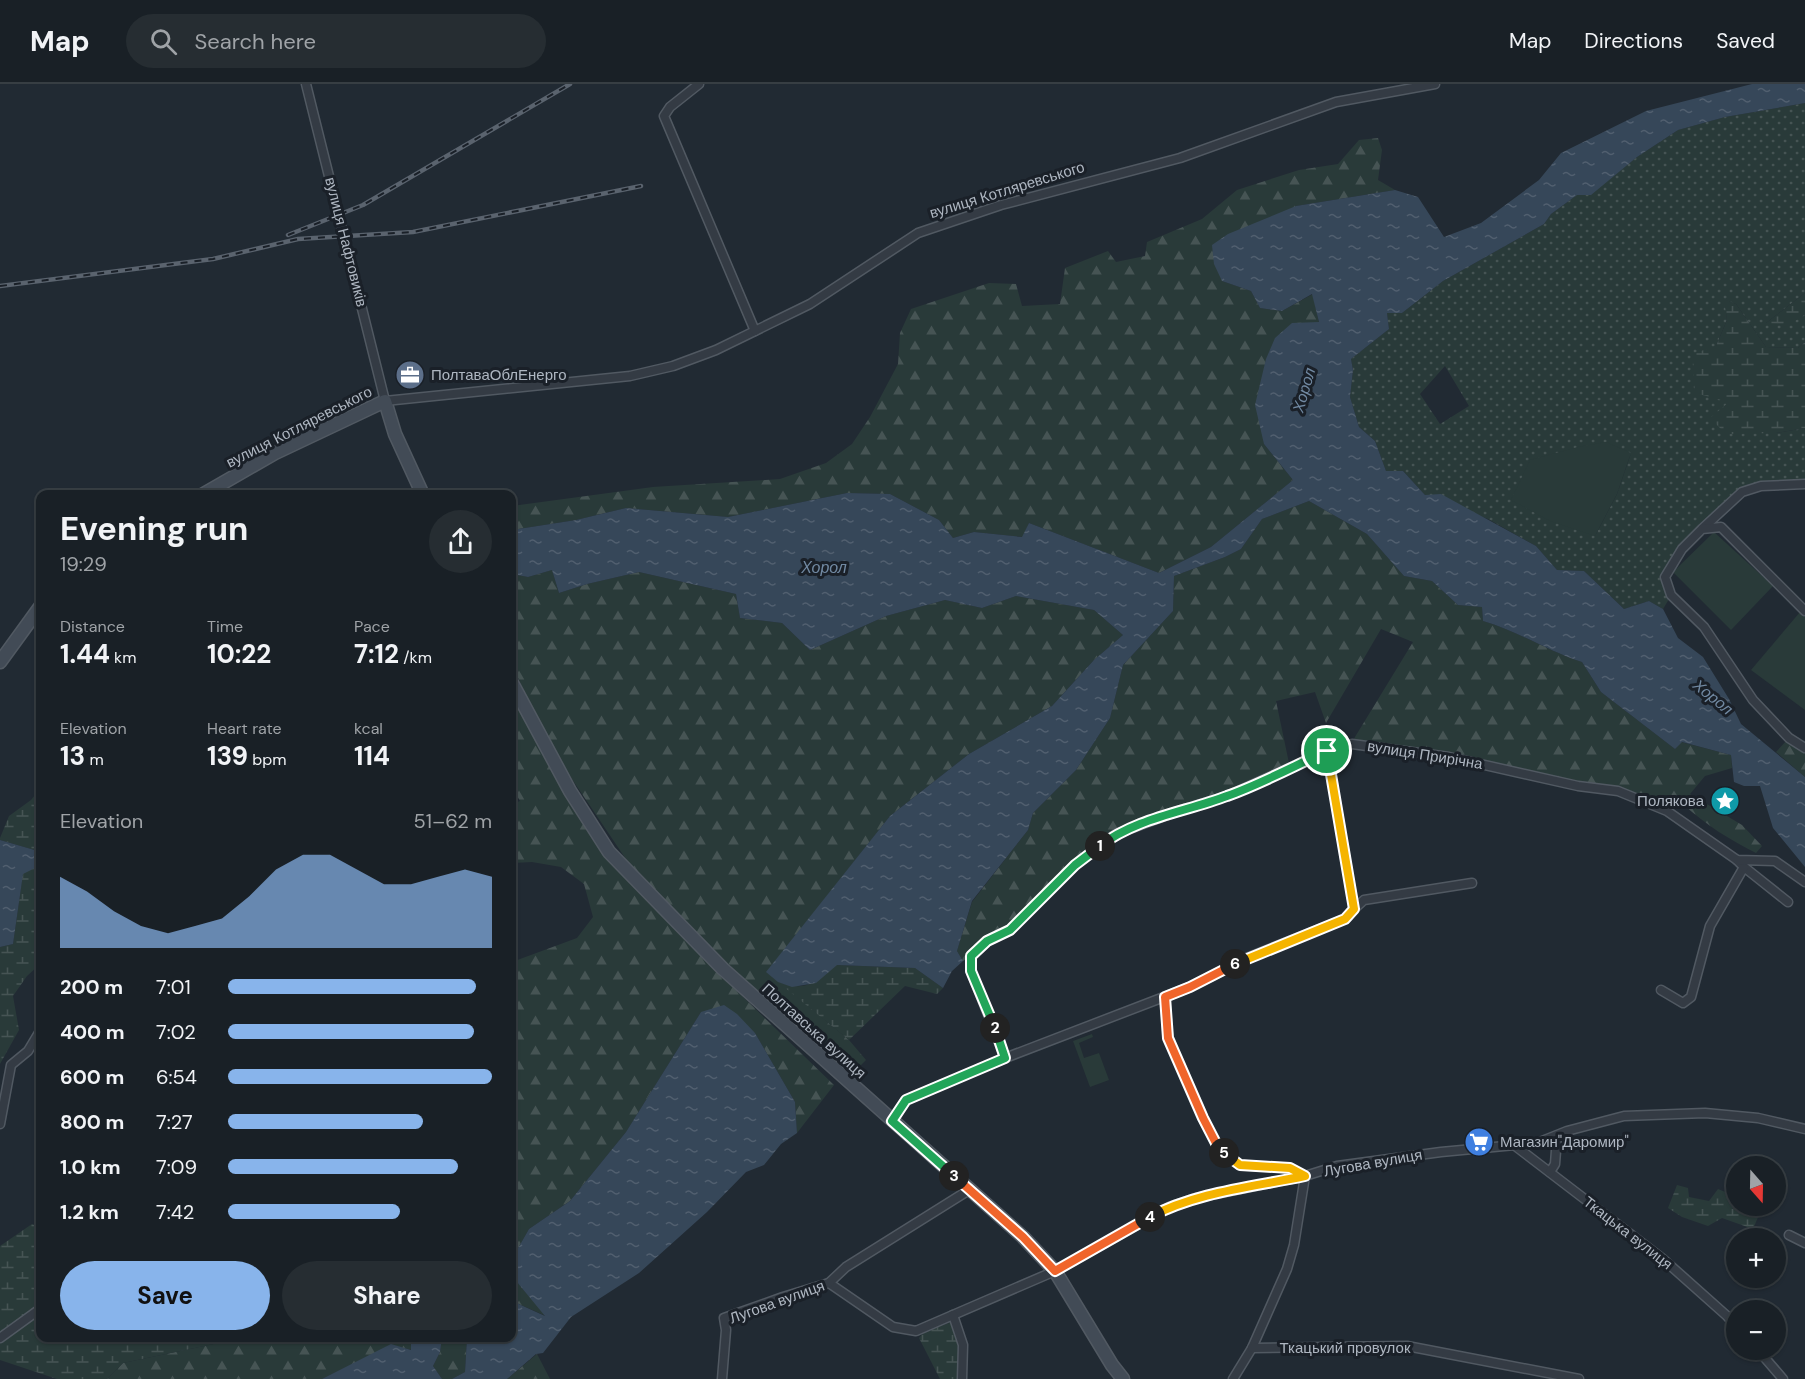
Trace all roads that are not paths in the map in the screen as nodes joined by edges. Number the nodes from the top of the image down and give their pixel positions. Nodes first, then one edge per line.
1 (306, 84) edge
2 (699, 84) edge
3 (1436, 84) edge
4 (755, 331) junction
5 (385, 400) junction
6 (1805, 484) edge
7 (211, 490) edge
8 (421, 490) edge
9 (1702, 529) junction
10 (1805, 611) edge
11 (36, 612) edge
12 (0, 662) edge
13 (516, 690) edge
14 (1805, 748) edge
15 (1327, 751) junction
16 (1737, 860) junction
17 (1744, 867) junction
18 (1805, 882) edge
19 (1472, 883) dead end
20 (1788, 902) dead end
21 (1354, 909) junction
22 (1660, 990) dead end
23 (1165, 997) junction
24 (36, 1038) edge
25 (1005, 1058) junction
26 (892, 1121) junction
27 (0, 1124) edge
28 (1805, 1129) edge
29 (1557, 1137) junction
30 (1514, 1144) junction
31 (1550, 1172) junction
32 (1305, 1176) junction
33 (969, 1190) junction
34 (1789, 1235) dead end
35 (1805, 1243) edge
36 (1055, 1271) junction
37 (829, 1283) junction
38 (36, 1312) edge
39 (953, 1316) junction
40 (1726, 1317) edge
41 (0, 1338) edge
42 (1252, 1348) junction
43 (1767, 1360) edge
44 (722, 1379) edge
45 (962, 1379) edge
46 (1123, 1379) edge
47 (1233, 1379) edge
48 (1579, 1379) edge
49 (1783, 1379) edge

1 - 5 street, вулиця Нафтовиків
2 - 4 street
3 - 4 street, вулиця Котляревського
4 - 5 street, вулиця Котляревського
5 - 7 street, вулиця Котляревського
5 - 8 street
6 - 9 street
9 - 10 street
9 - 14 street
11 - 12 street
13 - 26 street, Полтавська вулиця
15 - 16 street, вулиця Прирічна
15 - 21 street
15 - 25 street, вулиця Прирічна
16 - 17 street, вулиця Прирічна
16 - 18 street
17 - 20 street, вулиця Прирічна
17 - 22 street
19 - 21 street
21 - 23 street
23 - 25 street
23 - 32 street
24 - 27 street
25 - 26 street
26 - 33 street, Полтавська вулиця
28 - 29 street, Лугова вулиця
29 - 30 street, Лугова вулиця
29 - 31 street
30 - 31 street, Ткацька вулиця
30 - 32 street, Лугова вулиця
31 - 40 street, Ткацька вулиця
32 - 36 street, Лугова вулиця
32 - 42 street
33 - 36 street, Полтавська вулиця
33 - 37 street
34 - 35 street
36 - 39 street, Лугова вулиця
36 - 46 street, Полтавська вулиця
37 - 39 street, Лугова вулиця
37 - 44 street, Лугова вулиця
38 - 41 street
39 - 45 street
42 - 47 street
42 - 48 street, Ткацький провулок
43 - 49 street

